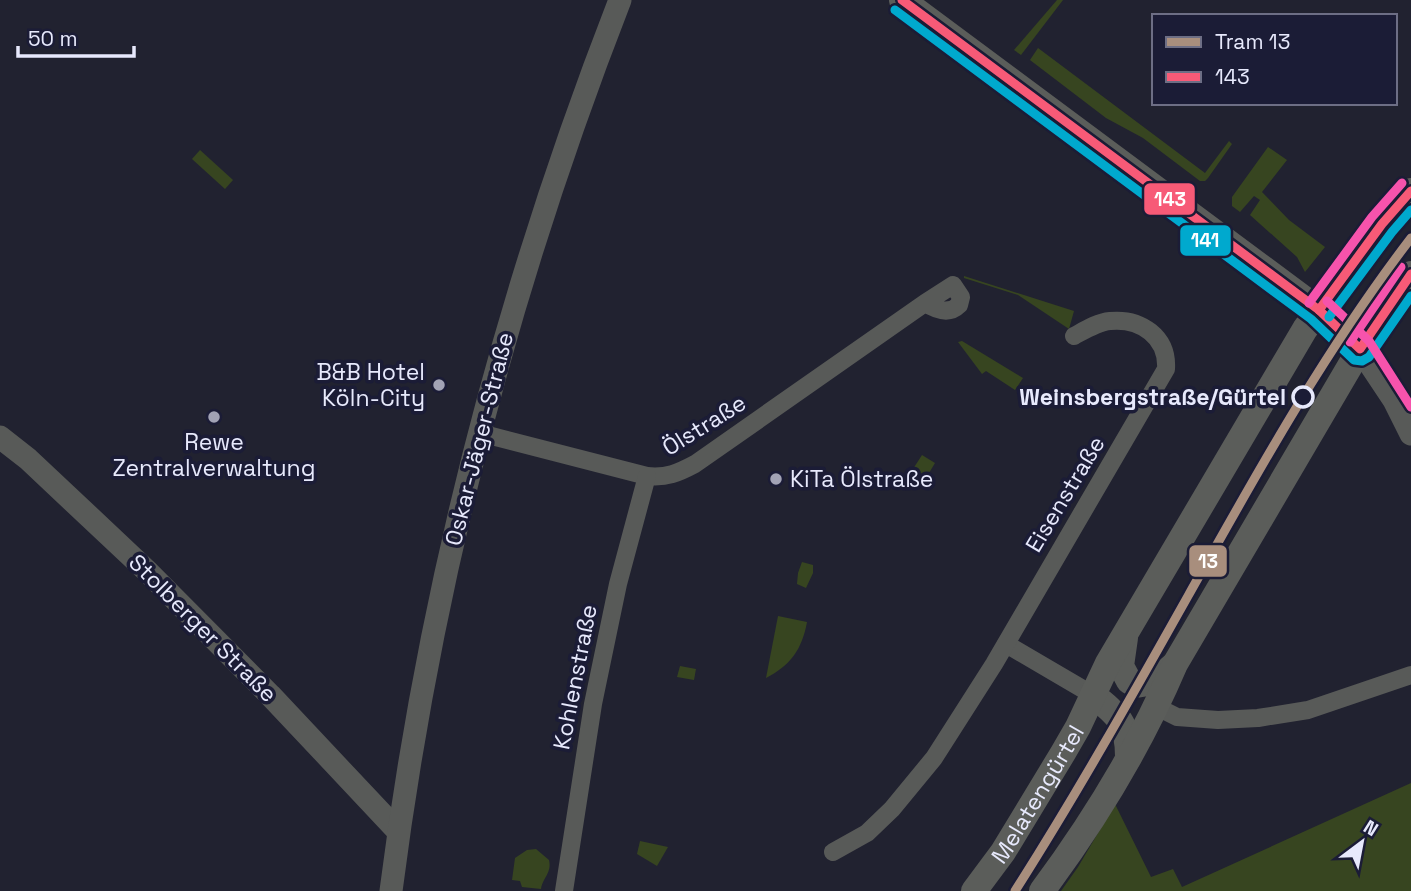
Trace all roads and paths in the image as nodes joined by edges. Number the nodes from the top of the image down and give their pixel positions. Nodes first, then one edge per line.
1 (620, 0) edge
2 (902, 0) edge
3 (1411, 191) edge
4 (1411, 274) edge
5 (925, 303) dead end
6 (1319, 310) junction
7 (1074, 336) dead end
8 (1360, 349) junction
9 (480, 433) junction
10 (1411, 434) edge
11 (0, 437) edge
12 (647, 475) junction
13 (1126, 633) junction
14 (1006, 644) junction
15 (1175, 664) junction
16 (1411, 675) edge
17 (1093, 695) junction
18 (1157, 707) junction
19 (1128, 756) junction
20 (397, 830) junction
21 (834, 852) dead end
22 (391, 891) edge
23 (564, 891) edge
24 (974, 891) edge
25 (1042, 891) edge

1 - 9 street, Oskar-Jäger-Straße
2 - 6 main road
3 - 6 main road, Melatengürtel
4 - 8 main road, Melatengürtel
5 - 12 street, Ölstraße
6 - 8 main road
6 - 13 main road, Melatengürtel
7 - 14 street, Eisenstraße
8 - 10 street
8 - 15 main road, Melatengürtel
9 - 12 street, Ölstraße
9 - 20 street, Oskar-Jäger-Straße
11 - 20 street, Stolberger Straße
12 - 23 street, Kohlenstraße
13 - 15 main road, Melatengürtel
13 - 17 main road, Melatengürtel
14 - 17 street
14 - 21 street, Eisenstraße
15 - 18 main road, Melatengürtel
16 - 18 street
17 - 19 main road, Melatengürtel
17 - 24 main road, Melatengürtel
18 - 19 main road, Melatengürtel
19 - 25 main road, Melatengürtel
20 - 22 street, Oskar-Jäger-Straße

